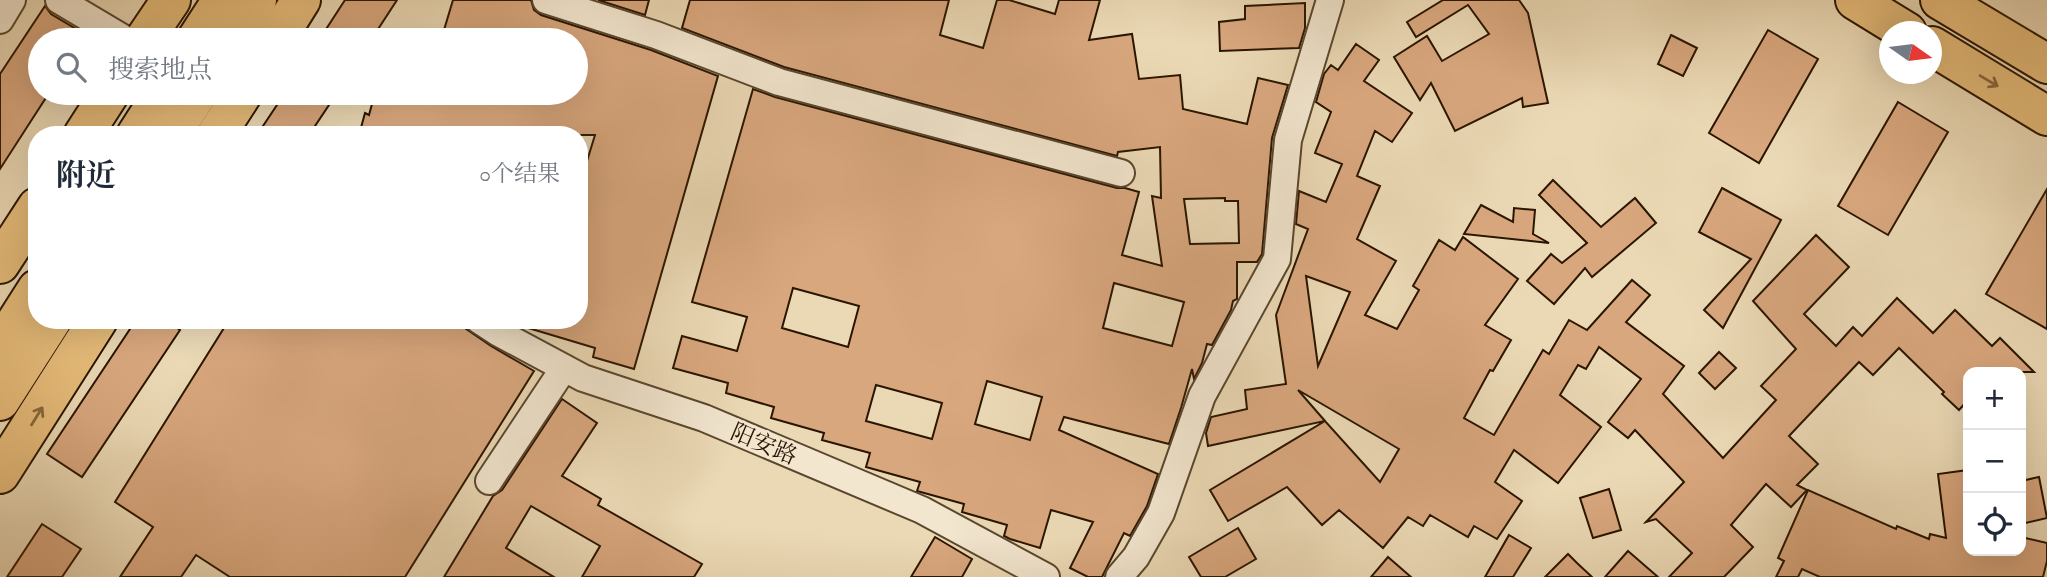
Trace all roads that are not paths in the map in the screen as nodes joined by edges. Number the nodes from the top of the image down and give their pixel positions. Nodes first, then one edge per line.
1 (12, 0) edge
2 (58, 0) edge
3 (171, 0) edge
4 (222, 0) edge
5 (257, 0) edge
6 (301, 0) edge
7 (546, 0) edge
8 (1330, 0) edge
9 (1855, 0) edge
10 (1940, 0) edge
11 (0, 20) edge
12 (1889, 21) edge
13 (106, 28) edge
14 (152, 28) edge
15 (204, 28) edge
16 (240, 28) edge
17 (284, 28) edge
18 (1942, 53) edge
19 (2047, 64) edge
20 (102, 105) edge
21 (155, 105) edge
22 (190, 105) edge
23 (235, 105) edge
24 (2047, 116) edge
25 (89, 126) edge
26 (142, 126) edge
27 (177, 126) edge
28 (222, 126) edge
29 (1121, 173) dead end
30 (28, 221) edge
31 (0, 264) edge
32 (28, 303) edge
33 (46, 329) edge
34 (92, 329) edge
35 (493, 329) edge
36 (0, 347) edge
37 (564, 368) junction
38 (0, 401) edge
39 (0, 474) edge
40 (489, 481) dead end
41 (1130, 572) edge
42 (1046, 577) edge

1 - 11 street
2 - 13 street
3 - 14 main road
4 - 15 main road
5 - 16 main road
6 - 17 main road
7 - 29 street
8 - 41 street
9 - 12 main road
10 - 19 main road
18 -> 24 main road
20 - 25 main road
21 - 26 main road
22 - 27 main road
23 - 28 main road
30 - 31 main road
32 - 36 main road
33 - 38 main road
39 -> 34 main road
35 - 37 street, 阳安路
37 - 40 street
37 - 42 street, 阳安路

